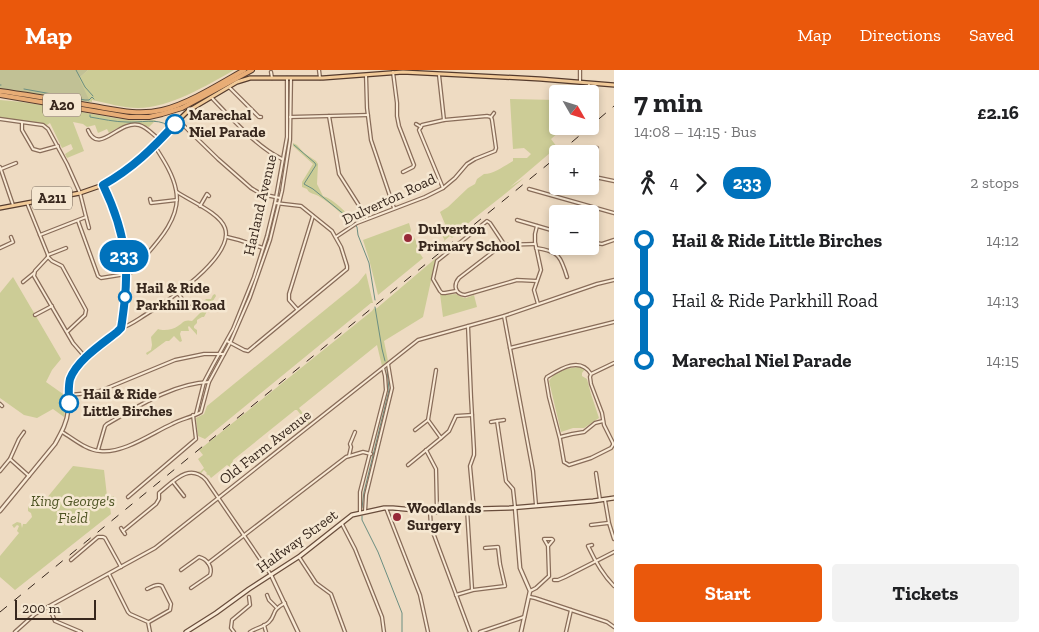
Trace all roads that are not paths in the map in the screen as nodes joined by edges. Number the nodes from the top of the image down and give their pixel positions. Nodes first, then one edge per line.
1 (244, 70) edge
2 (252, 70) edge
3 (320, 70) edge
4 (481, 70) edge
5 (580, 70) edge
6 (271, 72) dead end
7 (393, 72) junction
8 (419, 72) edge
9 (365, 74) junction
10 (439, 75) junction
11 (481, 76) junction
12 (272, 78) junction
13 (289, 78) junction
14 (320, 78) junction
15 (580, 82) junction
16 (589, 83) joint
17 (614, 85) edge
18 (229, 87) junction
19 (0, 91) edge
20 (0, 95) edge
21 (211, 97) junction
22 (494, 113) dead end
23 (368, 115) junction
24 (329, 116) junction
25 (261, 117) dead end
26 (291, 117) junction
27 (491, 117) junction
28 (287, 118) junction
29 (0, 119) edge
30 (178, 120) junction
31 (444, 120) junction
32 (22, 123) junction
33 (416, 124) dead end
34 (421, 127) junction
35 (88, 130) dead end
36 (159, 140) junction
37 (154, 145) junction
38 (58, 146) junction
39 (284, 159) junction
40 (287, 160) junction
41 (16, 163) dead end
42 (0, 168) edge
43 (403, 172) dead end
44 (599, 178) edge
45 (614, 181) edge
46 (103, 185) junction
47 (443, 188) junction
48 (529, 188) dead end
49 (177, 192) junction
50 (80, 193) junction
51 (207, 194) dead end
52 (276, 198) junction
53 (280, 198) junction
54 (150, 199) dead end
55 (177, 200) junction
56 (26, 202) junction
57 (275, 203) junction
58 (279, 204) junction
59 (13, 205) junction
60 (200, 206) junction
61 (0, 208) edge
62 (394, 208) junction
63 (614, 213) edge
64 (313, 216) junction
65 (86, 217) junction
66 (367, 218) junction
67 (78, 220) junction
68 (517, 220) dead end
69 (537, 226) junction
70 (89, 228) dead end
71 (549, 229) edge
72 (40, 235) junction
73 (11, 237) dead end
74 (226, 237) junction
75 (336, 237) junction
76 (614, 240) edge
77 (13, 242) junction
78 (535, 244) junction
79 (599, 244) edge
80 (15, 245) dead end
81 (504, 245) junction
82 (0, 248) edge
83 (66, 248) dead end
84 (264, 248) junction
85 (536, 248) junction
86 (267, 249) junction
87 (48, 256) junction
88 (34, 273) junction
89 (126, 275) junction
90 (567, 277) dead end
91 (614, 280) edge
92 (537, 281) junction
93 (22, 282) dead end
94 (456, 291) junction
95 (178, 294) junction
96 (191, 303) dead end
97 (539, 304) junction
98 (52, 306) junction
99 (187, 306) junction
100 (183, 309) dead end
101 (298, 310) junction
102 (35, 315) dead end
103 (504, 316) junction
104 (614, 322) edge
105 (468, 326) junction
106 (121, 328) junction
107 (67, 332) junction
108 (227, 341) junction
109 (230, 343) junction
110 (510, 348) junction
111 (219, 353) junction
112 (224, 354) junction
113 (86, 358) junction
114 (614, 363) edge
115 (388, 364) junction
116 (383, 368) junction
117 (436, 370) dead end
118 (591, 374) junction
119 (204, 382) junction
120 (209, 382) junction
121 (69, 395) junction
122 (195, 415) junction
123 (472, 415) junction
124 (428, 420) junction
125 (504, 420) dead end
126 (497, 421) junction
127 (603, 421) junction
128 (491, 422) dead end
129 (414, 430) dead end
130 (24, 432) dead end
131 (62, 432) junction
132 (355, 432) dead end
133 (560, 437) junction
134 (441, 438) junction
135 (346, 442) dead end
136 (350, 444) junction
137 (613, 446) edge
138 (426, 450) junction
139 (98, 451) junction
140 (371, 454) junction
141 (349, 456) junction
142 (10, 459) junction
143 (408, 465) dead end
144 (0, 471) edge
145 (596, 473) dead end
146 (29, 476) junction
147 (173, 482) junction
148 (184, 496) dead end
149 (128, 497) dead end
150 (219, 498) junction
151 (614, 498) edge
152 (600, 500) junction
153 (605, 500) junction
154 (536, 506) junction
155 (386, 508) junction
156 (515, 508) junction
157 (467, 509) junction
158 (474, 509) junction
159 (0, 511) edge
160 (360, 512) junction
161 (365, 512) junction
162 (430, 512) junction
163 (437, 512) junction
164 (341, 522) junction
165 (609, 522) junction
166 (591, 525) dead end
167 (121, 528) dead end
168 (123, 531) junction
169 (125, 534) dead end
170 (245, 536) junction
171 (614, 539) edge
172 (548, 546) dead end
173 (585, 547) dead end
174 (485, 548) dead end
175 (614, 552) edge
176 (299, 557) junction
177 (71, 560) dead end
178 (595, 562) junction
179 (208, 563) junction
180 (121, 568) junction
181 (180, 570) dead end
182 (109, 574) junction
183 (271, 575) junction
184 (554, 580) dead end
185 (614, 586) edge
186 (191, 588) dead end
187 (147, 589) dead end
188 (472, 590) junction
189 (530, 591) junction
190 (267, 595) dead end
191 (456, 595) junction
192 (249, 597) dead end
193 (529, 597) junction
194 (285, 603) junction
195 (49, 607) junction
196 (277, 608) junction
197 (572, 610) junction
198 (524, 617) junction
199 (148, 622) junction
200 (264, 625) junction
201 (614, 627) edge
202 (15, 632) edge
203 (81, 632) edge
204 (150, 632) edge
205 (186, 632) edge
206 (234, 632) edge
207 (250, 632) edge
208 (266, 632) edge
209 (298, 632) edge
210 (345, 632) edge
211 (384, 632) edge
212 (428, 632) edge
213 (470, 632) edge
214 (480, 632) edge
215 (521, 632) edge
216 (566, 632) edge

1 - 19 highway, A20
2 - 20 highway, A20
3 - 14 street
4 - 11 street
5 - 15 street
6 - 12 street
7 - 8 main road, A211
7 - 9 main road, A211
7 - 43 street
8 - 10 main road, A211
9 - 14 main road, A211
9 - 23 street
10 - 11 main road, A211
10 - 31 street
11 - 15 main road, A211
12 - 13 main road, A211
12 - 18 main road, A211
13 - 14 main road, A211
13 - 26 street, Harland Avenue
13 - 28 street, Harland Avenue
15 - 16 main road, A211
16 - 17 main road, A211
18 - 21 main road, A211
18 - 25 street
21 - 30 main road, A211
21 - 39 street
22 - 27 street
23 - 24 street
23 - 62 street
24 - 26 street
24 - 66 street
26 - 28 street
26 - 40 street, Harland Avenue
27 - 31 street
27 - 47 street, Dulverton Road
28 - 39 street, Harland Avenue
29 - 32 street
30 - 36 main road, A211
30 - 52 street
31 - 34 street
32 - 38 street
32 - 38 street
33 - 34 street
34 - 47 street
35 - 36 street
36 - 37 main road, A211
37 - 46 main road, A211
37 - 49 street
38 - 50 street
39 - 40 street
39 - 52 street, Harland Avenue
40 - 53 street, Harland Avenue
41 - 42 street
42 - 59 street
44 - 45 street
46 - 50 main road, A211
46 - 89 street
47 - 62 street, Dulverton Road
48 - 63 street
49 - 55 street
49 - 60 street
50 - 56 main road, A211
50 - 65 street
51 - 60 street
52 - 53 street
52 - 57 street, Harland Avenue
53 - 58 street, Harland Avenue
54 - 55 street
55 - 89 street
56 - 59 main road, A211
56 - 72 street
57 - 58 street
57 - 84 street, Harland Avenue
58 - 64 street
58 - 86 street, Harland Avenue
59 - 61 main road, A211
60 - 74 street
62 - 66 street, Dulverton Road
64 - 75 street
64 - 101 street
65 - 67 street
65 - 70 street
66 - 75 street, Dulverton Road
67 - 72 street
67 - 89 street
68 - 69 street
69 - 71 street
69 - 78 street
72 - 87 street
73 - 77 street
74 - 84 street
74 - 95 street
75 - 101 street
76 - 79 street
77 - 80 street
77 - 82 street
78 - 81 street
78 - 85 street
81 - 94 street
81 - 94 street
83 - 87 street
84 - 86 street
84 - 108 street, Harland Avenue
85 - 90 street
85 - 92 street
86 - 109 street, Harland Avenue
87 - 88 street
87 - 107 street
88 - 93 street
88 - 98 street
89 - 106 street
91 - 97 street, Old Farm Avenue
92 - 94 street
92 - 97 street
95 - 99 street
95 - 106 street
96 - 99 street
97 - 103 street, Old Farm Avenue
98 - 102 street
98 - 107 street
99 - 100 street
101 - 109 street
103 - 105 street, Old Farm Avenue
103 - 110 street
104 - 110 street
105 - 115 street, Old Farm Avenue
105 - 123 street
106 - 113 street
107 - 113 street
108 - 109 street
108 - 111 street, Harland Avenue
109 - 112 street, Harland Avenue
110 - 154 street
111 - 112 street
111 - 119 street, Harland Avenue
111 - 121 street
112 - 120 street, Harland Avenue
113 - 121 street
114 - 118 street
115 - 116 street, Old Farm Avenue
115 - 161 street
116 - 140 street
116 - 150 street, Old Farm Avenue
117 - 124 street
118 - 127 street
118 - 133 street
119 - 120 street
119 - 122 street, Harland Avenue
119 - 139 street
120 - 122 street, Harland Avenue
121 - 131 street
122 - 139 street
122 - 149 street, Harland Avenue
123 - 134 street
123 - 158 street
124 - 129 street
124 - 134 street
125 - 126 street
126 - 128 street
126 - 156 street
127 - 133 street
127 - 137 street
130 - 142 street
131 - 139 street
131 - 146 street
132 - 136 street
133 - 137 street
134 - 138 street
135 - 136 street
136 - 141 street
138 - 143 street
138 - 163 street
140 - 141 street
140 - 160 street
141 - 170 street
142 - 144 street
142 - 146 street
145 - 152 street
146 - 159 street
147 - 148 street
147 - 150 street
147 - 168 street
150 - 170 street
150 - 180 street, Old Farm Avenue
151 - 153 main road, Halfway Street
152 - 153 main road, Halfway Street
152 - 154 main road, Halfway Street
153 - 165 street
154 - 156 main road, Halfway Street
155 - 161 main road, Halfway Street
155 - 162 main road, Halfway Street
155 - 212 street
156 - 158 main road, Halfway Street
156 - 189 street
157 - 158 main road, Halfway Street
157 - 163 main road, Halfway Street
157 - 188 street
160 - 161 main road, Halfway Street
160 - 164 main road, Halfway Street
162 - 163 main road, Halfway Street
162 - 191 street
164 - 176 main road, Halfway Street
164 - 211 street
165 - 166 street
165 - 171 street
167 - 168 street
168 - 169 street
170 - 179 street
170 - 183 street
172 - 189 street
173 - 178 street
174 - 188 street
175 - 178 street
176 - 183 main road, Halfway Street
176 - 210 street
177 - 180 street
178 - 184 street
178 - 185 street
179 - 181 street
179 - 186 street
180 - 182 street, Old Farm Avenue
182 - 195 street, Old Farm Avenue
182 - 199 street
183 - 194 street
183 - 205 main road, Halfway Street
187 - 199 street
188 - 191 street
189 - 193 street
190 - 196 street
191 - 213 street
192 - 206 street
193 - 197 street
193 - 198 street
194 - 196 street
194 - 209 street
195 - 202 street, Old Farm Avenue
195 - 203 street
196 - 200 street
197 - 201 street
197 - 216 street
198 - 214 street
198 - 215 street
199 - 204 street
200 - 207 street
200 - 208 street

